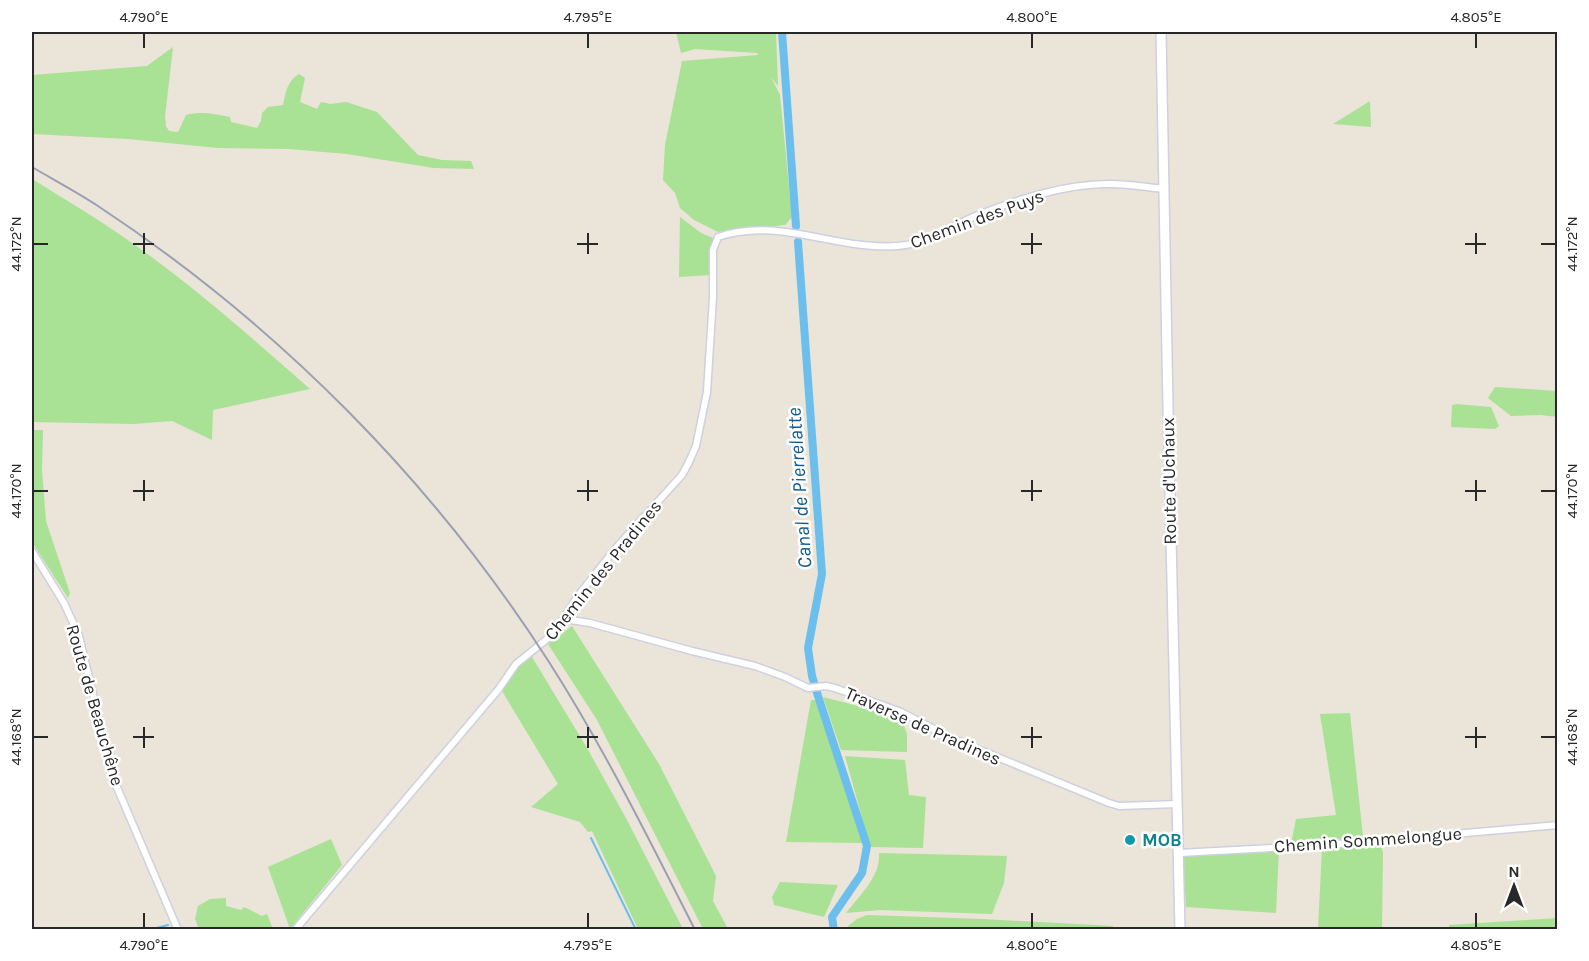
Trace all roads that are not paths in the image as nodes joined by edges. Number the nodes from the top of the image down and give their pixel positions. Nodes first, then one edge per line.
1 (1161, 32) edge
2 (1165, 189) junction
3 (718, 237) joint
4 (32, 551) edge
5 (564, 619) junction
6 (1177, 804) junction
7 (1557, 825) edge
8 (1179, 854) junction
9 (178, 930) edge
10 (295, 930) edge
11 (1180, 930) edge

1 - 2 main road, Route d'Uchaux
2 - 3 street, Chemin des Puys
2 - 6 main road, Route d'Uchaux
3 - 5 street, Chemin des Pradines
4 - 9 street, Route de Beauchêne
5 - 6 street, Traverse de Pradines
5 - 10 street, Chemin des Pradines
6 - 8 main road, Route d'Uchaux
7 - 8 street, Chemin Sommelongue
8 - 11 main road, Route d'Uchaux

